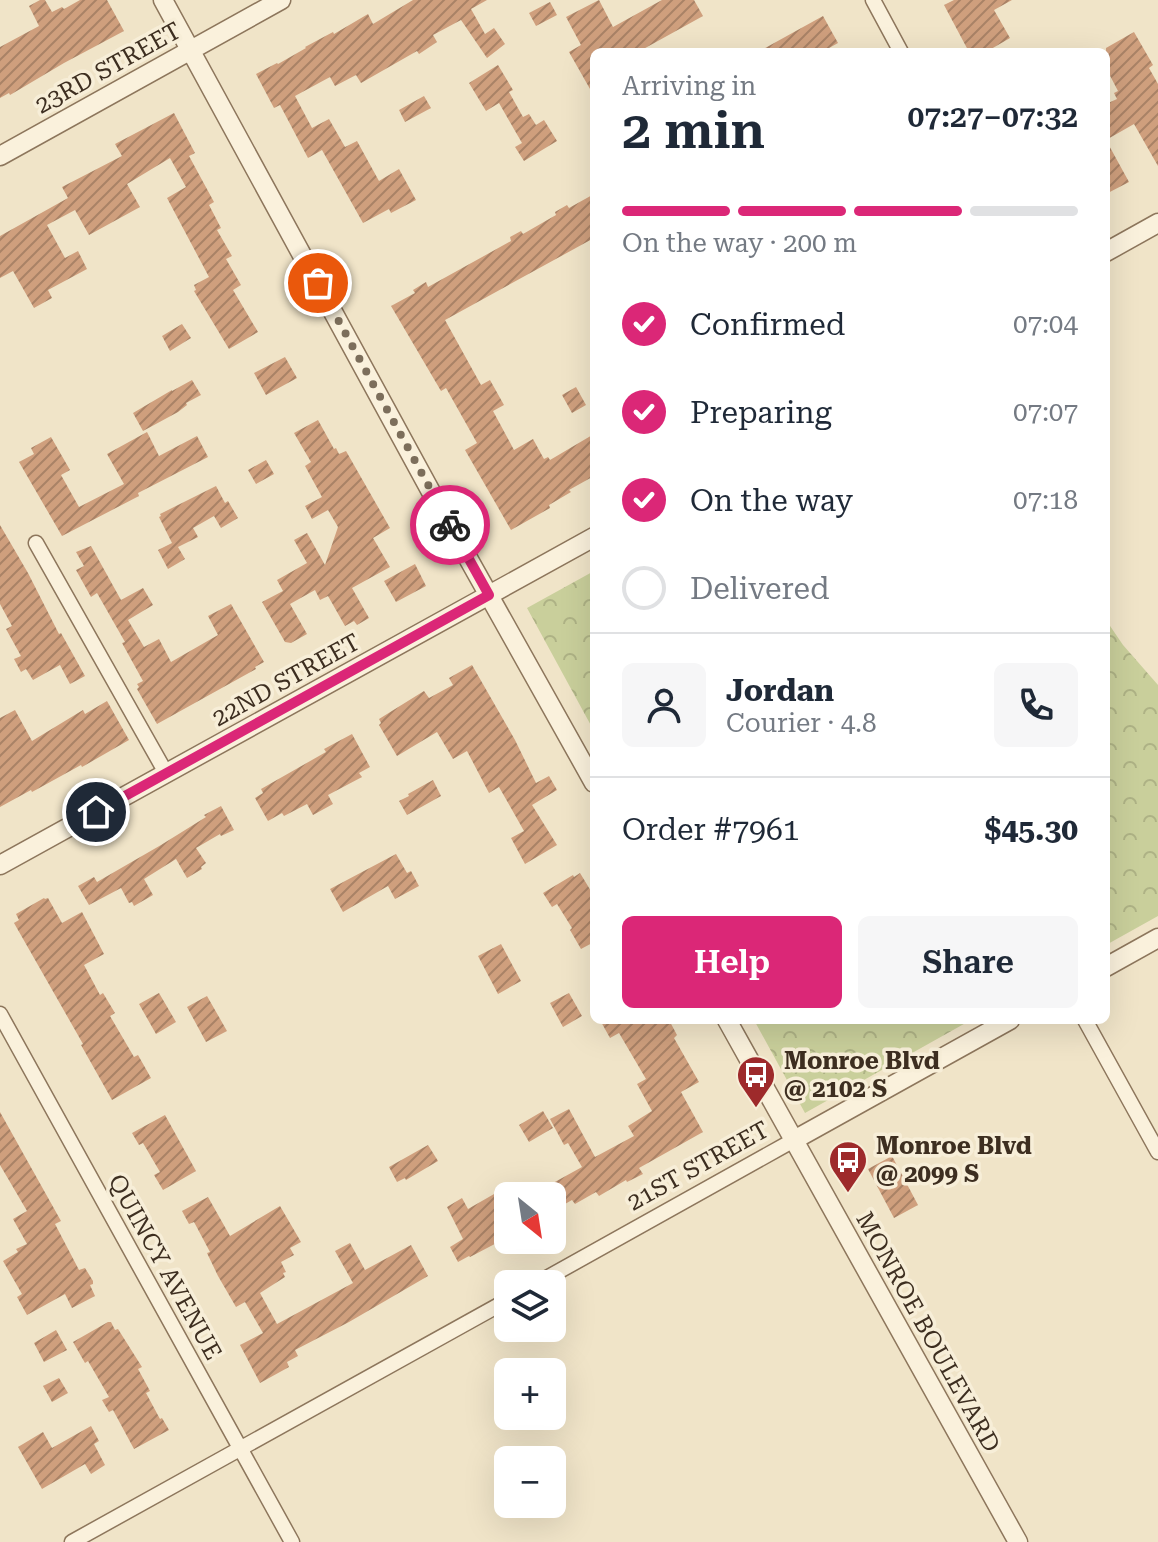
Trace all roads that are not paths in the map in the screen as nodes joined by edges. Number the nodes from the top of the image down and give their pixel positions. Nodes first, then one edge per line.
1 (163, 0) edge
2 (281, 0) edge
3 (873, 0) edge
4 (899, 48) edge
5 (190, 50) junction
6 (0, 156) edge
7 (1158, 223) edge
8 (1110, 250) edge
9 (590, 539) edge
10 (36, 543) dead end
11 (489, 595) junction
12 (166, 773) junction
13 (590, 776) edge
14 (0, 865) edge
15 (1158, 938) edge
16 (1110, 965) edge
17 (0, 1014) edge
18 (729, 1024) edge
19 (1003, 1024) edge
20 (1087, 1024) edge
21 (794, 1140) junction
22 (1158, 1152) edge
23 (561, 1270) edge
24 (494, 1308) edge
25 (240, 1448) junction
26 (72, 1542) edge
27 (292, 1542) edge
28 (1018, 1542) edge

1 - 5 street
2 - 5 street, 23RD STREET
3 - 4 street
5 - 6 street, 23RD STREET
5 - 11 street
7 - 8 street
9 - 11 street, 22ND STREET
10 - 12 street
11 - 12 street, 22ND STREET
11 - 13 street
12 - 14 street, 22ND STREET
15 - 16 street
17 - 25 street, QUINCY AVENUE
18 - 21 street, MONROE BOULEVARD
19 - 21 street, 21ST STREET
20 - 22 street
21 - 23 street, 21ST STREET
21 - 28 street, MONROE BOULEVARD
24 - 25 street
25 - 26 street
25 - 27 street, QUINCY AVENUE

